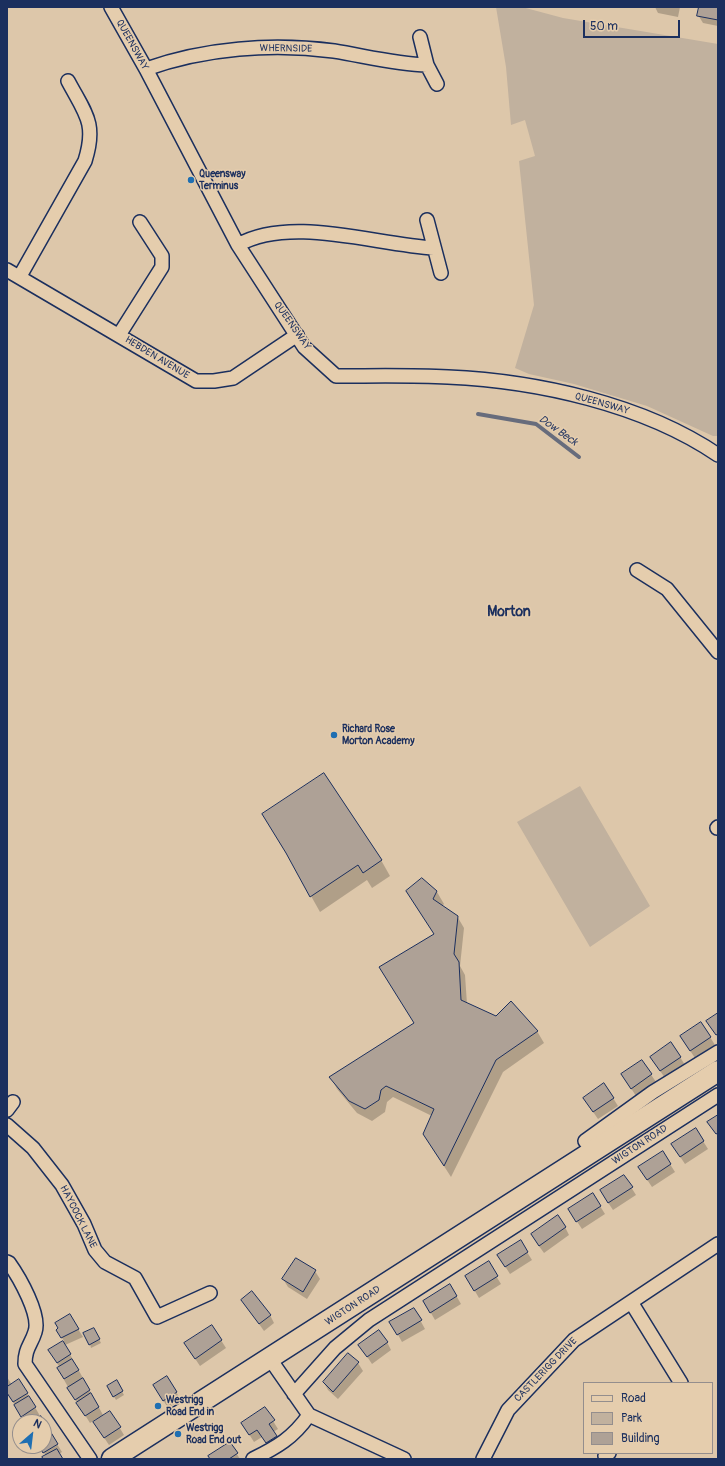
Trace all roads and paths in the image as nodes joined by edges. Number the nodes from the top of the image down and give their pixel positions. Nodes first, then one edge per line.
1 (111, 7) edge
2 (420, 37) dead end
3 (428, 65) junction
4 (146, 69) junction
5 (68, 81) dead end
6 (437, 84) dead end
7 (427, 220) dead end
8 (140, 222) dead end
9 (238, 245) junction
10 (434, 248) junction
11 (7, 270) edge
12 (441, 273) dead end
13 (20, 276) junction
14 (119, 335) junction
15 (297, 335) junction
16 (718, 454) edge
17 (637, 570) dead end
18 (718, 652) edge
19 (718, 1052) edge
20 (718, 1071) edge
21 (718, 1096) edge
22 (7, 1125) edge
23 (593, 1151) junction
24 (718, 1245) edge
25 (7, 1262) edge
26 (210, 1293) dead end
27 (631, 1302) junction
28 (270, 1359) junction
29 (680, 1382) edge
30 (294, 1394) junction
31 (309, 1415) junction
32 (90, 1459) edge
33 (112, 1459) edge
34 (253, 1459) edge
35 (404, 1459) edge
36 (483, 1459) edge

1 - 4 street, QUEENSWAY
2 - 3 street
3 - 4 street, WHERNSIDE
3 - 6 street
4 - 9 street, QUEENSWAY
5 - 13 street
7 - 10 street
8 - 14 street
9 - 10 street
9 - 15 street, QUEENSWAY
10 - 12 street
11 - 13 street, HEBDEN AVENUE
13 - 14 street, HEBDEN AVENUE
14 - 15 street, HEBDEN AVENUE
15 - 16 street, QUEENSWAY
17 - 18 street
19 - 23 street
20 - 23 main road, WIGTON ROAD
21 - 30 street, WIGTON ROAD
22 - 26 street, HAYCOCK LANE
23 - 28 main road, WIGTON ROAD
24 - 27 street, CASTLERIGG DRIVE
25 - 32 street
27 - 29 street
27 - 36 street, CASTLERIGG DRIVE
28 - 30 street
28 - 33 main road, WIGTON ROAD
30 - 31 street
31 - 34 street
31 - 35 street

